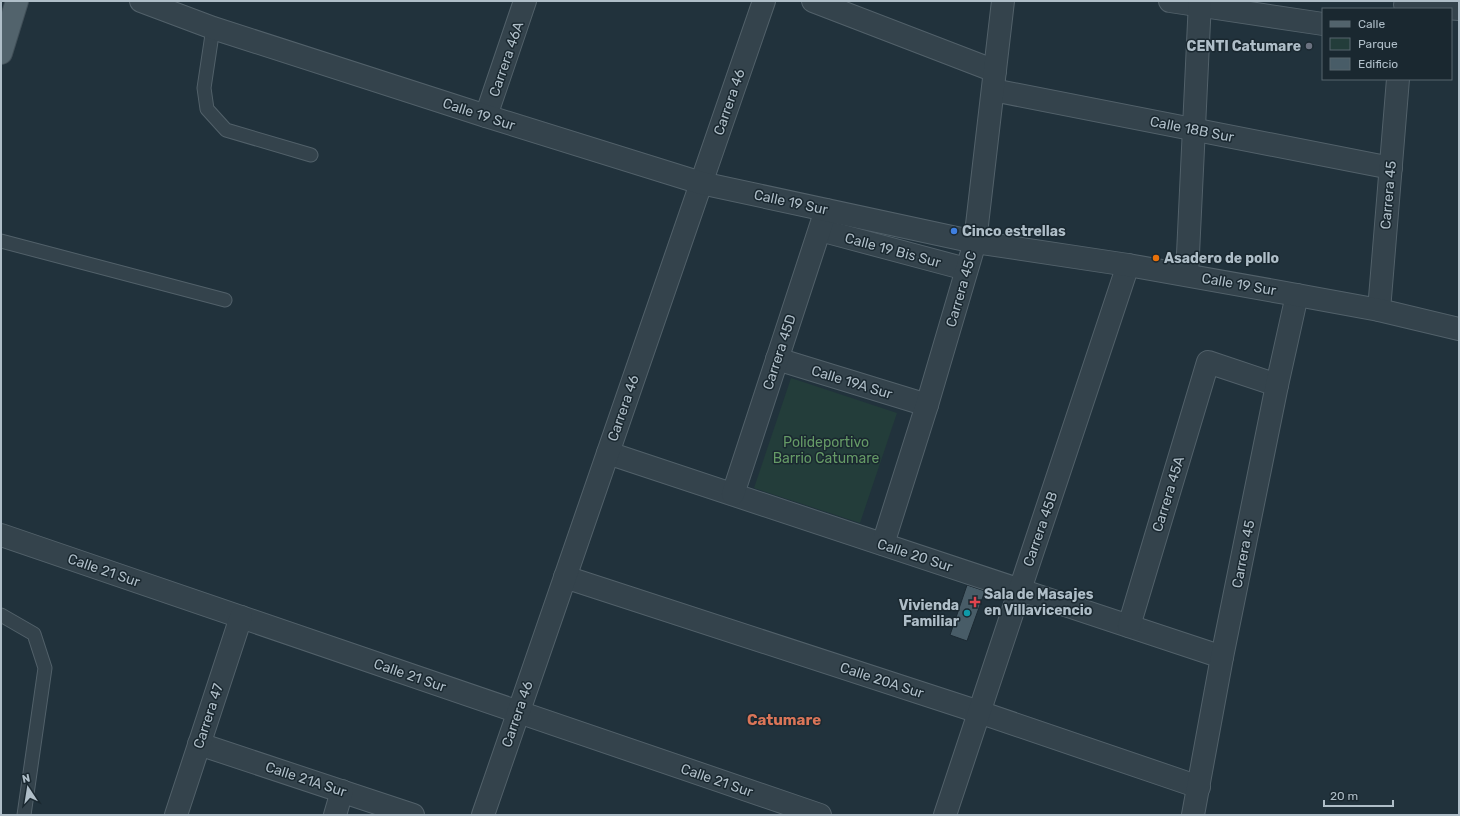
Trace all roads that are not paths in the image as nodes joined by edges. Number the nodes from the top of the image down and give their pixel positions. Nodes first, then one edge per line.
1 (17, 1) edge
2 (141, 1) edge
3 (525, 1) edge
4 (764, 1) edge
5 (813, 1) edge
6 (1003, 1) edge
7 (1170, 1) edge
8 (1200, 3) edge
9 (1405, 5) edge
10 (1446, 8) edge
11 (1322, 24) edge
12 (214, 28) junction
13 (1, 53) edge
14 (994, 80) junction
15 (1398, 80) edge
16 (486, 116) junction
17 (1194, 129) junction
18 (311, 155) dead end
19 (1390, 168) junction
20 (701, 183) junction
21 (826, 210) junction
22 (820, 230) junction
23 (1, 241) edge
24 (975, 242) junction
25 (1128, 265) junction
26 (966, 269) junction
27 (1187, 275) junction
28 (1298, 295) junction
29 (225, 300) dead end
30 (1379, 310) junction
31 (1459, 329) edge
32 (777, 359) junction
33 (1277, 385) junction
34 (927, 405) junction
35 (608, 453) junction
36 (733, 494) junction
37 (1, 535) edge
38 (883, 544) junction
39 (565, 577) junction
40 (1020, 590) junction
41 (1, 615) edge
42 (241, 617) junction
43 (1128, 626) junction
44 (1222, 657) junction
45 (518, 712) junction
46 (979, 712) junction
47 (199, 744) junction
48 (1198, 787) junction
49 (342, 791) junction
50 (24, 815) edge
51 (176, 815) edge
52 (336, 815) edge
53 (413, 815) edge
54 (482, 815) edge
55 (820, 815) edge
56 (946, 815) edge
57 (1193, 815) edge

1 - 13 main road
2 - 12 street, Calle 19 Sur
3 - 16 street, Carrera 46A
4 - 20 street, Carrera 46
5 - 14 street, Calle 18B Sur
6 - 14 street, Carrera 45C
7 - 8 street
8 - 11 street
8 - 17 street
9 - 10 street
12 - 16 street, Calle 19 Sur
12 - 18 lane
14 - 17 street, Calle 18B Sur
14 - 24 street, Carrera 45C
15 - 19 street, Carrera 45
16 - 20 street, Calle 19 Sur
17 - 19 street, Calle 18B Sur
17 - 27 street
19 - 30 street, Carrera 45
20 - 21 street, Calle 19 Sur
20 - 35 street, Carrera 46
21 - 22 street, Carrera 45D
21 - 24 street, Calle 19 Sur
22 - 26 street, Calle 19 Bis Sur
22 - 32 street, Carrera 45D
23 - 29 lane
24 - 25 street, Calle 19 Sur
24 - 26 street, Carrera 45C
25 - 27 street, Calle 19 Sur
25 - 40 street, Carrera 45B
26 - 34 street, Carrera 45C
27 - 28 street, Calle 19 Sur
28 - 30 street, Calle 19 Sur
28 - 33 street, Carrera 45
30 - 31 street, Calle 19 Sur
32 - 34 street, Calle 19A Sur
32 - 36 street, Carrera 45D
33 - 43 street, Carrera 45A
33 - 44 street, Carrera 45
34 - 38 street, Carrera 45C
35 - 36 street, Calle 20 Sur
35 - 39 street, Carrera 46
36 - 38 street, Calle 20 Sur
37 - 42 street, Calle 21 Sur
38 - 40 street, Calle 20 Sur
39 - 45 street, Carrera 46
39 - 46 street, Calle 20A Sur
40 - 43 street, Calle 20 Sur
40 - 46 street, Carrera 45B
41 - 50 lane
42 - 45 street, Calle 21 Sur
42 - 47 street, Carrera 47
43 - 44 street, Calle 20 Sur
44 - 48 street, Carrera 45
45 - 54 street, Carrera 46
45 - 55 street, Calle 21 Sur
46 - 48 street, Calle 20A Sur
46 - 56 street, Carrera 45B
47 - 49 street, Calle 21A Sur
47 - 51 street, Carrera 47
48 - 57 street, Carrera 45
49 - 52 street
49 - 53 street, Calle 21A Sur

